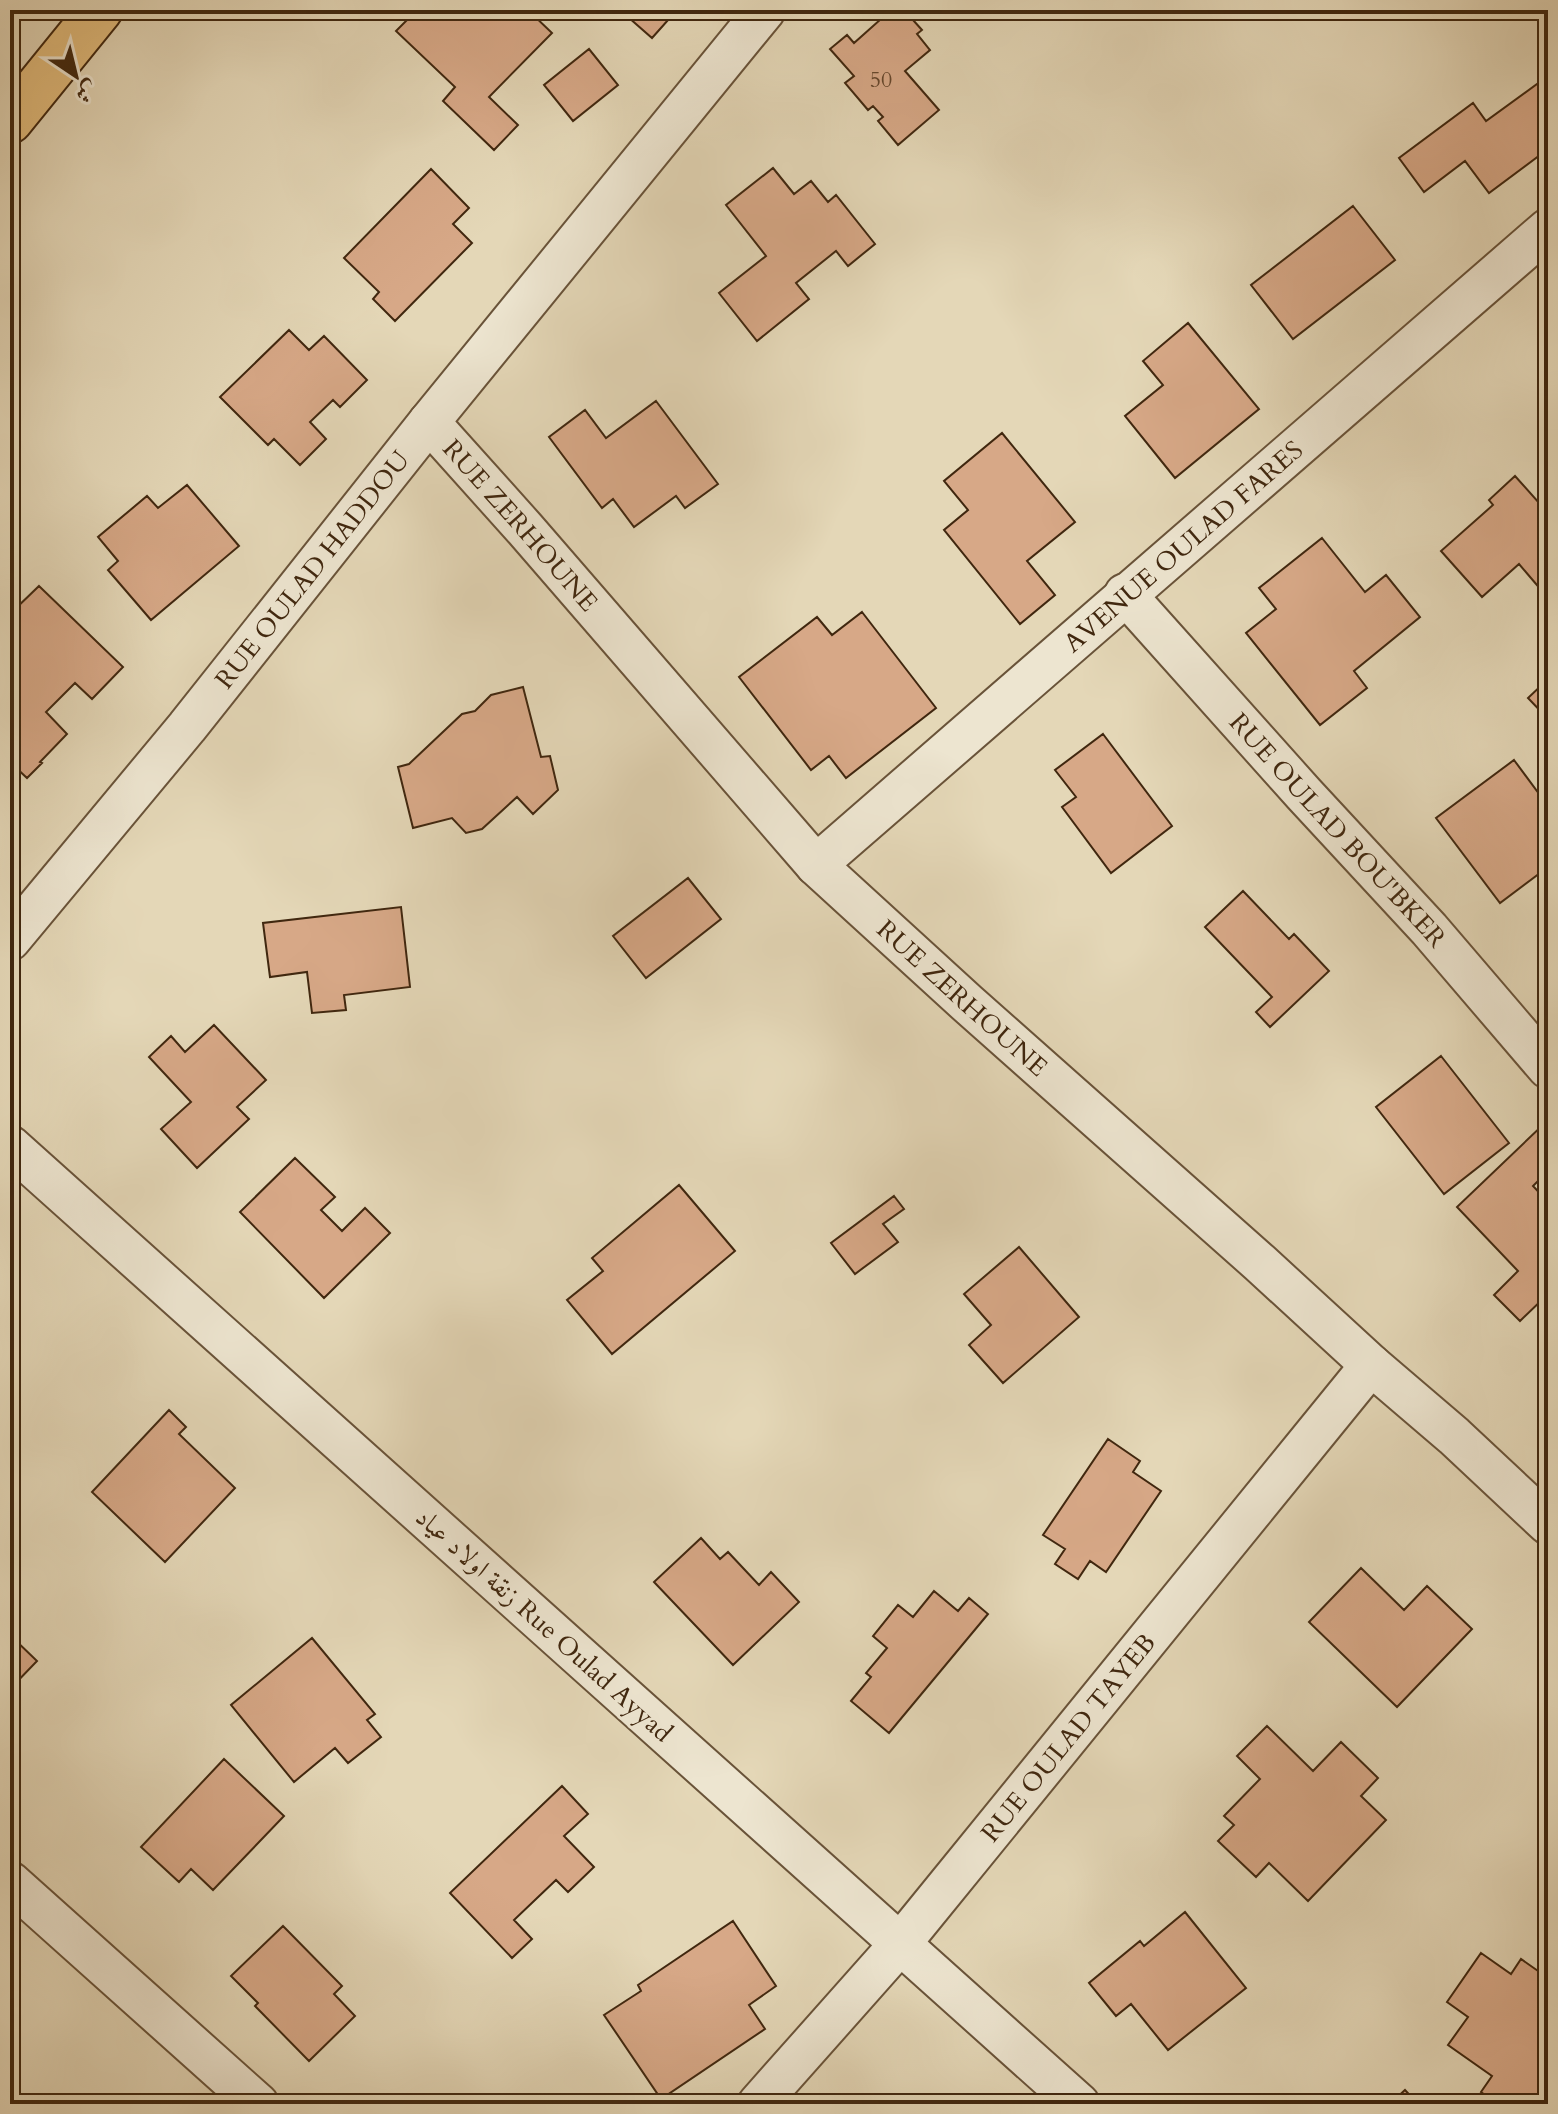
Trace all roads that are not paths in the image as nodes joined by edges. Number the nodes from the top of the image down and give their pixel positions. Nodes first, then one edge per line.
1 (100, 10) edge
2 (765, 10) edge
3 (10, 121) edge
4 (1548, 229) edge
5 (429, 422) junction
6 (1125, 594) junction
7 (816, 865) junction
8 (10, 940) edge
9 (1547, 1065) edge
10 (10, 1146) edge
11 (1371, 1365) junction
12 (1548, 1524) edge
13 (10, 1882) edge
14 (900, 1944) junction
15 (258, 2104) edge
16 (758, 2104) edge
17 (1079, 2104) edge

1 - 3 highway
2 - 5 street, RUE OULAD HADDOU
4 - 6 street, AVENUE OULAD FARES
5 - 7 street, RUE ZERHOUNE
5 - 8 street, RUE OULAD HADDOU
6 - 7 street, AVENUE OULAD FARES
6 - 9 street, RUE OULAD BOU'BKER
7 - 11 street, RUE ZERHOUNE
10 - 14 street, زنقة اولاد عياد Rue Oulad Ayyad
11 - 12 street, RUE ZERHOUNE
11 - 14 street, RUE OULAD TAYEB
13 - 15 street
14 - 16 street, RUE OULAD TAYEB
14 - 17 street, زنقة اولاد عياد Rue Oulad Ayyad

